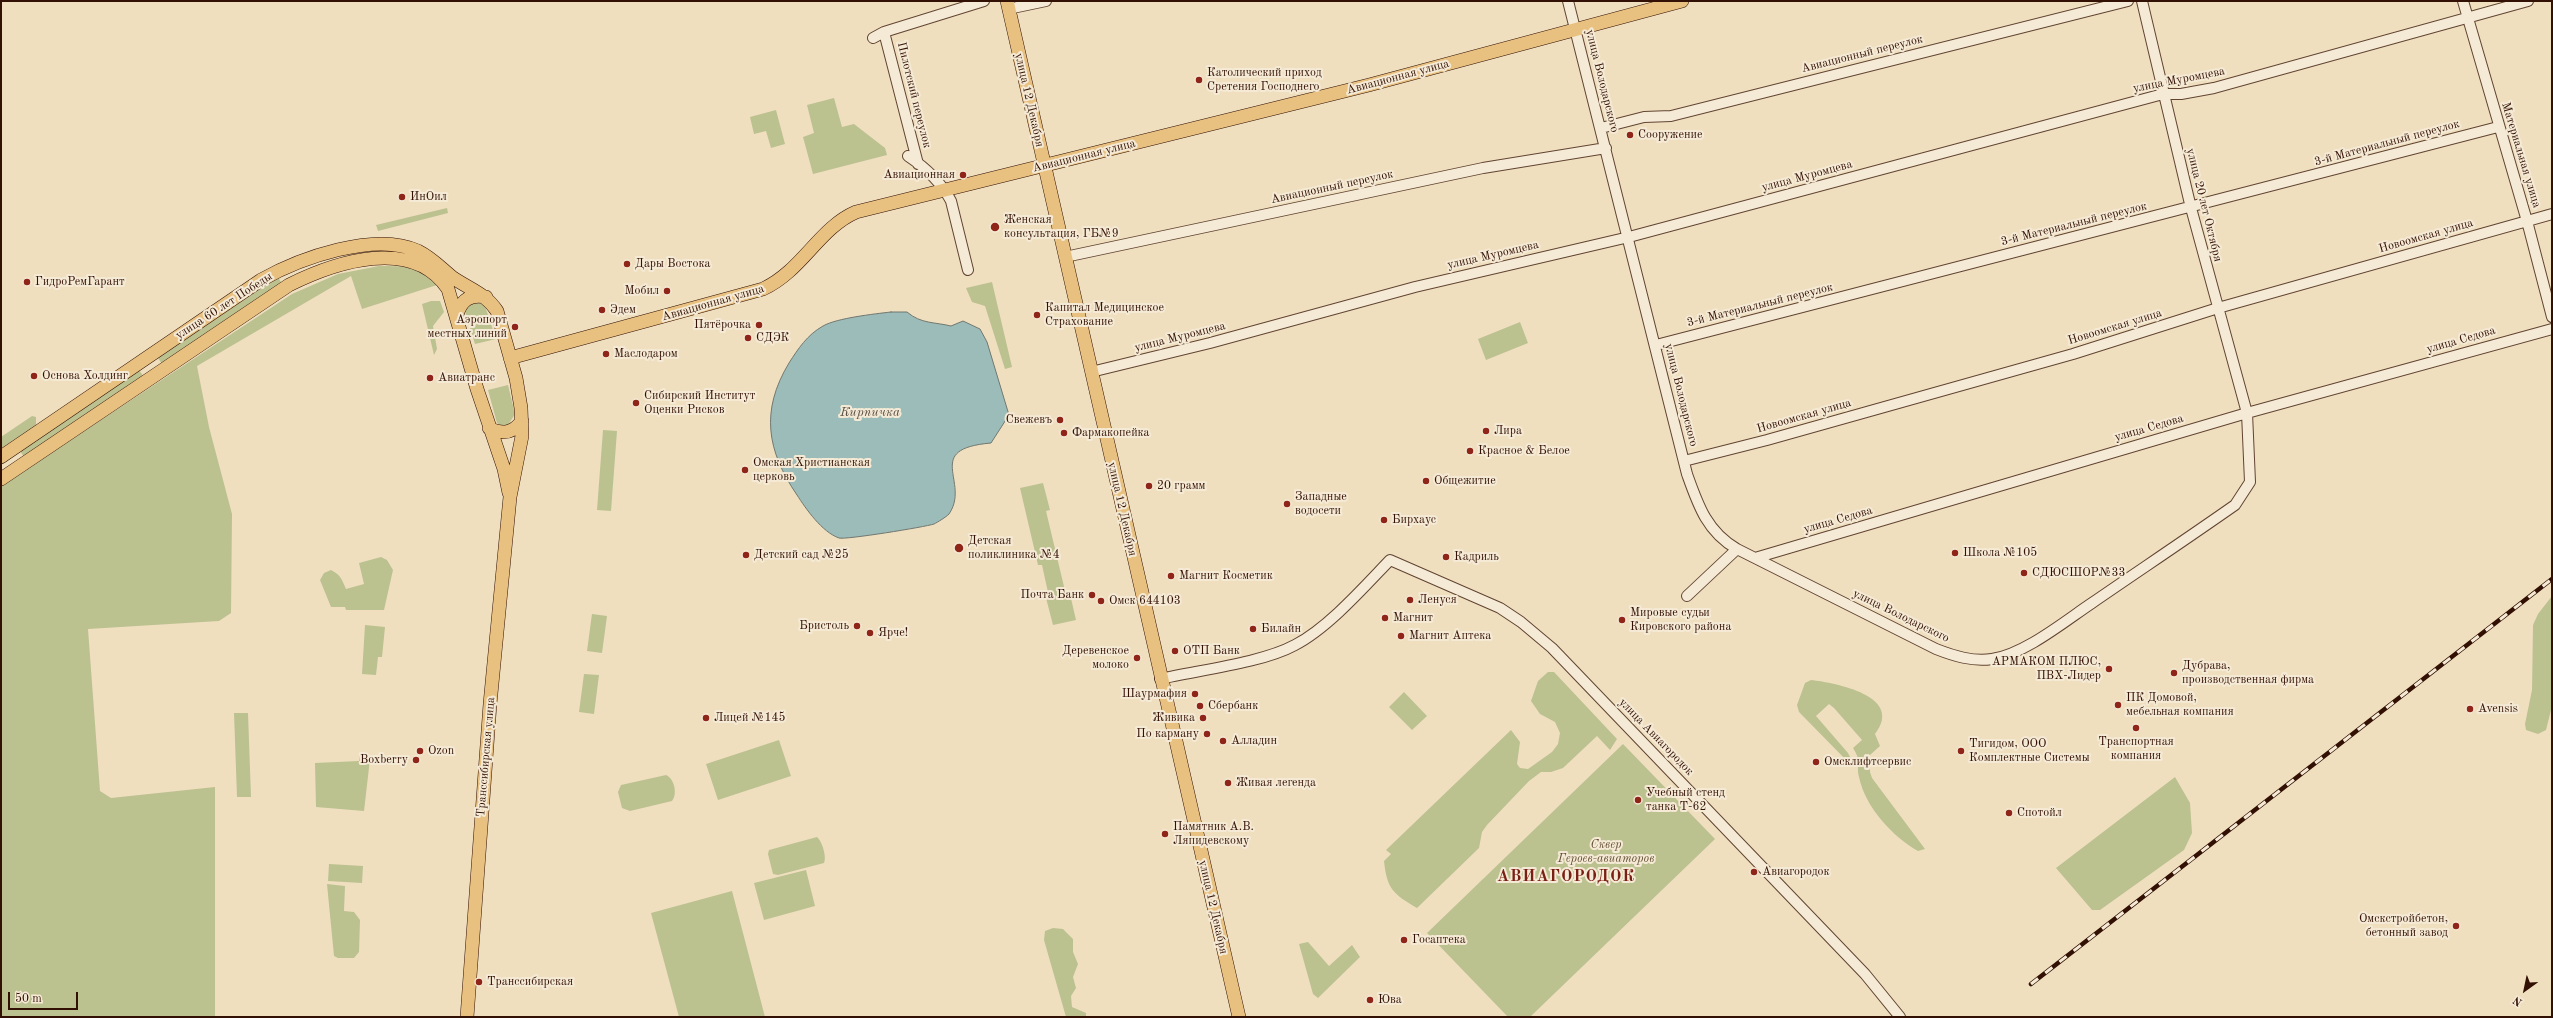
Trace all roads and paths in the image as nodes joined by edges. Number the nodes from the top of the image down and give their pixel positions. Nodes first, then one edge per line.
1 (984, 1) edge
2 (1046, 1) edge
3 (1568, 1) edge
4 (1682, 1) edge
5 (2128, 1) edge
6 (2142, 1) edge
7 (2463, 1) edge
8 (2528, 1) edge
9 (1007, 5) edge
10 (2467, 17) junction
11 (1576, 29) junction
12 (884, 32) junction
13 (873, 38) dead end
14 (2163, 94) junction
15 (2498, 127) junction
16 (1601, 128) junction
17 (1606, 148) junction
18 (908, 156) dead end
19 (918, 164) junction
20 (1044, 166) junction
21 (945, 191) junction
22 (2191, 208) junction
23 (2552, 214) edge
24 (2527, 221) junction
25 (1629, 237) junction
26 (1065, 257) junction
27 (968, 270) dead end
28 (486, 297) junction
29 (2218, 308) junction
30 (457, 315) junction
31 (2552, 317) edge
32 (2552, 328) edge
33 (1656, 346) junction
34 (510, 358) junction
35 (143, 360) junction
36 (1091, 372) junction
37 (154, 376) junction
38 (2247, 413) junction
39 (522, 421) junction
40 (489, 428) junction
41 (1, 457) edge
42 (1684, 461) junction
43 (1, 479) edge
44 (510, 497) junction
45 (1737, 549) junction
46 (1755, 558) junction
47 (1686, 596) dead end
48 (1160, 679) junction
49 (467, 1017) edge
50 (1239, 1017) edge
51 (1900, 1017) edge

1 - 12 street
2 - 9 street
3 - 11 street, улица Володарского
4 - 11 main road, Авиационная улица
5 - 16 street, Авиационный переулок
6 - 14 street, улица 20 лет Октября
7 - 10 street, Материальная улица
8 - 10 street, улица Муромцева
9 - 20 main road, улица 12 Декабря
10 - 14 street, улица Муромцева
10 - 15 street, Материальная улица
11 - 16 street, улица Володарского
11 - 20 main road, Авиационная улица
12 - 13 street
12 - 19 street, Пилотский переулок
14 - 22 street, улица 20 лет Октября
14 - 25 street, улица Муромцева
15 - 22 street, 3-й Материальный переулок
15 - 24 street, Материальная улица
16 - 17 street, улица Володарского
17 - 25 street, улица Володарского
17 - 26 street, Авиационный переулок
18 - 19 street, Пилотский переулок
19 - 21 street, Пилотский переулок
20 - 21 main road, Авиационная улица
20 - 26 main road, улица 12 Декабря
21 - 27 street, Пилотский переулок
21 - 34 main road, Авиационная улица
22 - 29 street, улица 20 лет Октября
22 - 33 street, 3-й Материальный переулок
23 - 24 street, Новоомская улица
24 - 29 street, Новоомская улица
24 - 31 street, Материальная улица
25 - 33 street, улица Володарского
25 - 36 street, улица Муромцева
26 - 36 main road, улица 12 Декабря
28 - 30 main road
28 - 34 main road, улица 60 лет Победы
28 - 35 main road, улица 60 лет Победы
29 - 38 street, улица 20 лет Октября
29 - 42 street, Новоомская улица
30 - 37 main road, улица 60 лет Победы
30 - 40 main road, улица 60 лет Победы
32 - 38 street, улица Седова
33 - 42 street, улица Володарского
34 - 39 main road, улица 60 лет Победы
35 - 37 main road
35 - 41 main road, улица 60 лет Победы
36 - 48 main road, улица 12 Декабря
37 - 43 main road, улица 60 лет Победы
38 - 46 street, улица Седова
38 - 46 street, улица Володарского
39 - 40 main road
39 - 44 main road, улица 60 лет Победы
40 - 44 main road, улица 60 лет Победы
42 - 45 street, улица Володарского
44 - 49 main road, Транссибирская улица
45 - 46 street, улица Володарского
45 - 47 street
48 - 50 main road, улица 12 Декабря
48 - 51 street, улица Авиагородок

